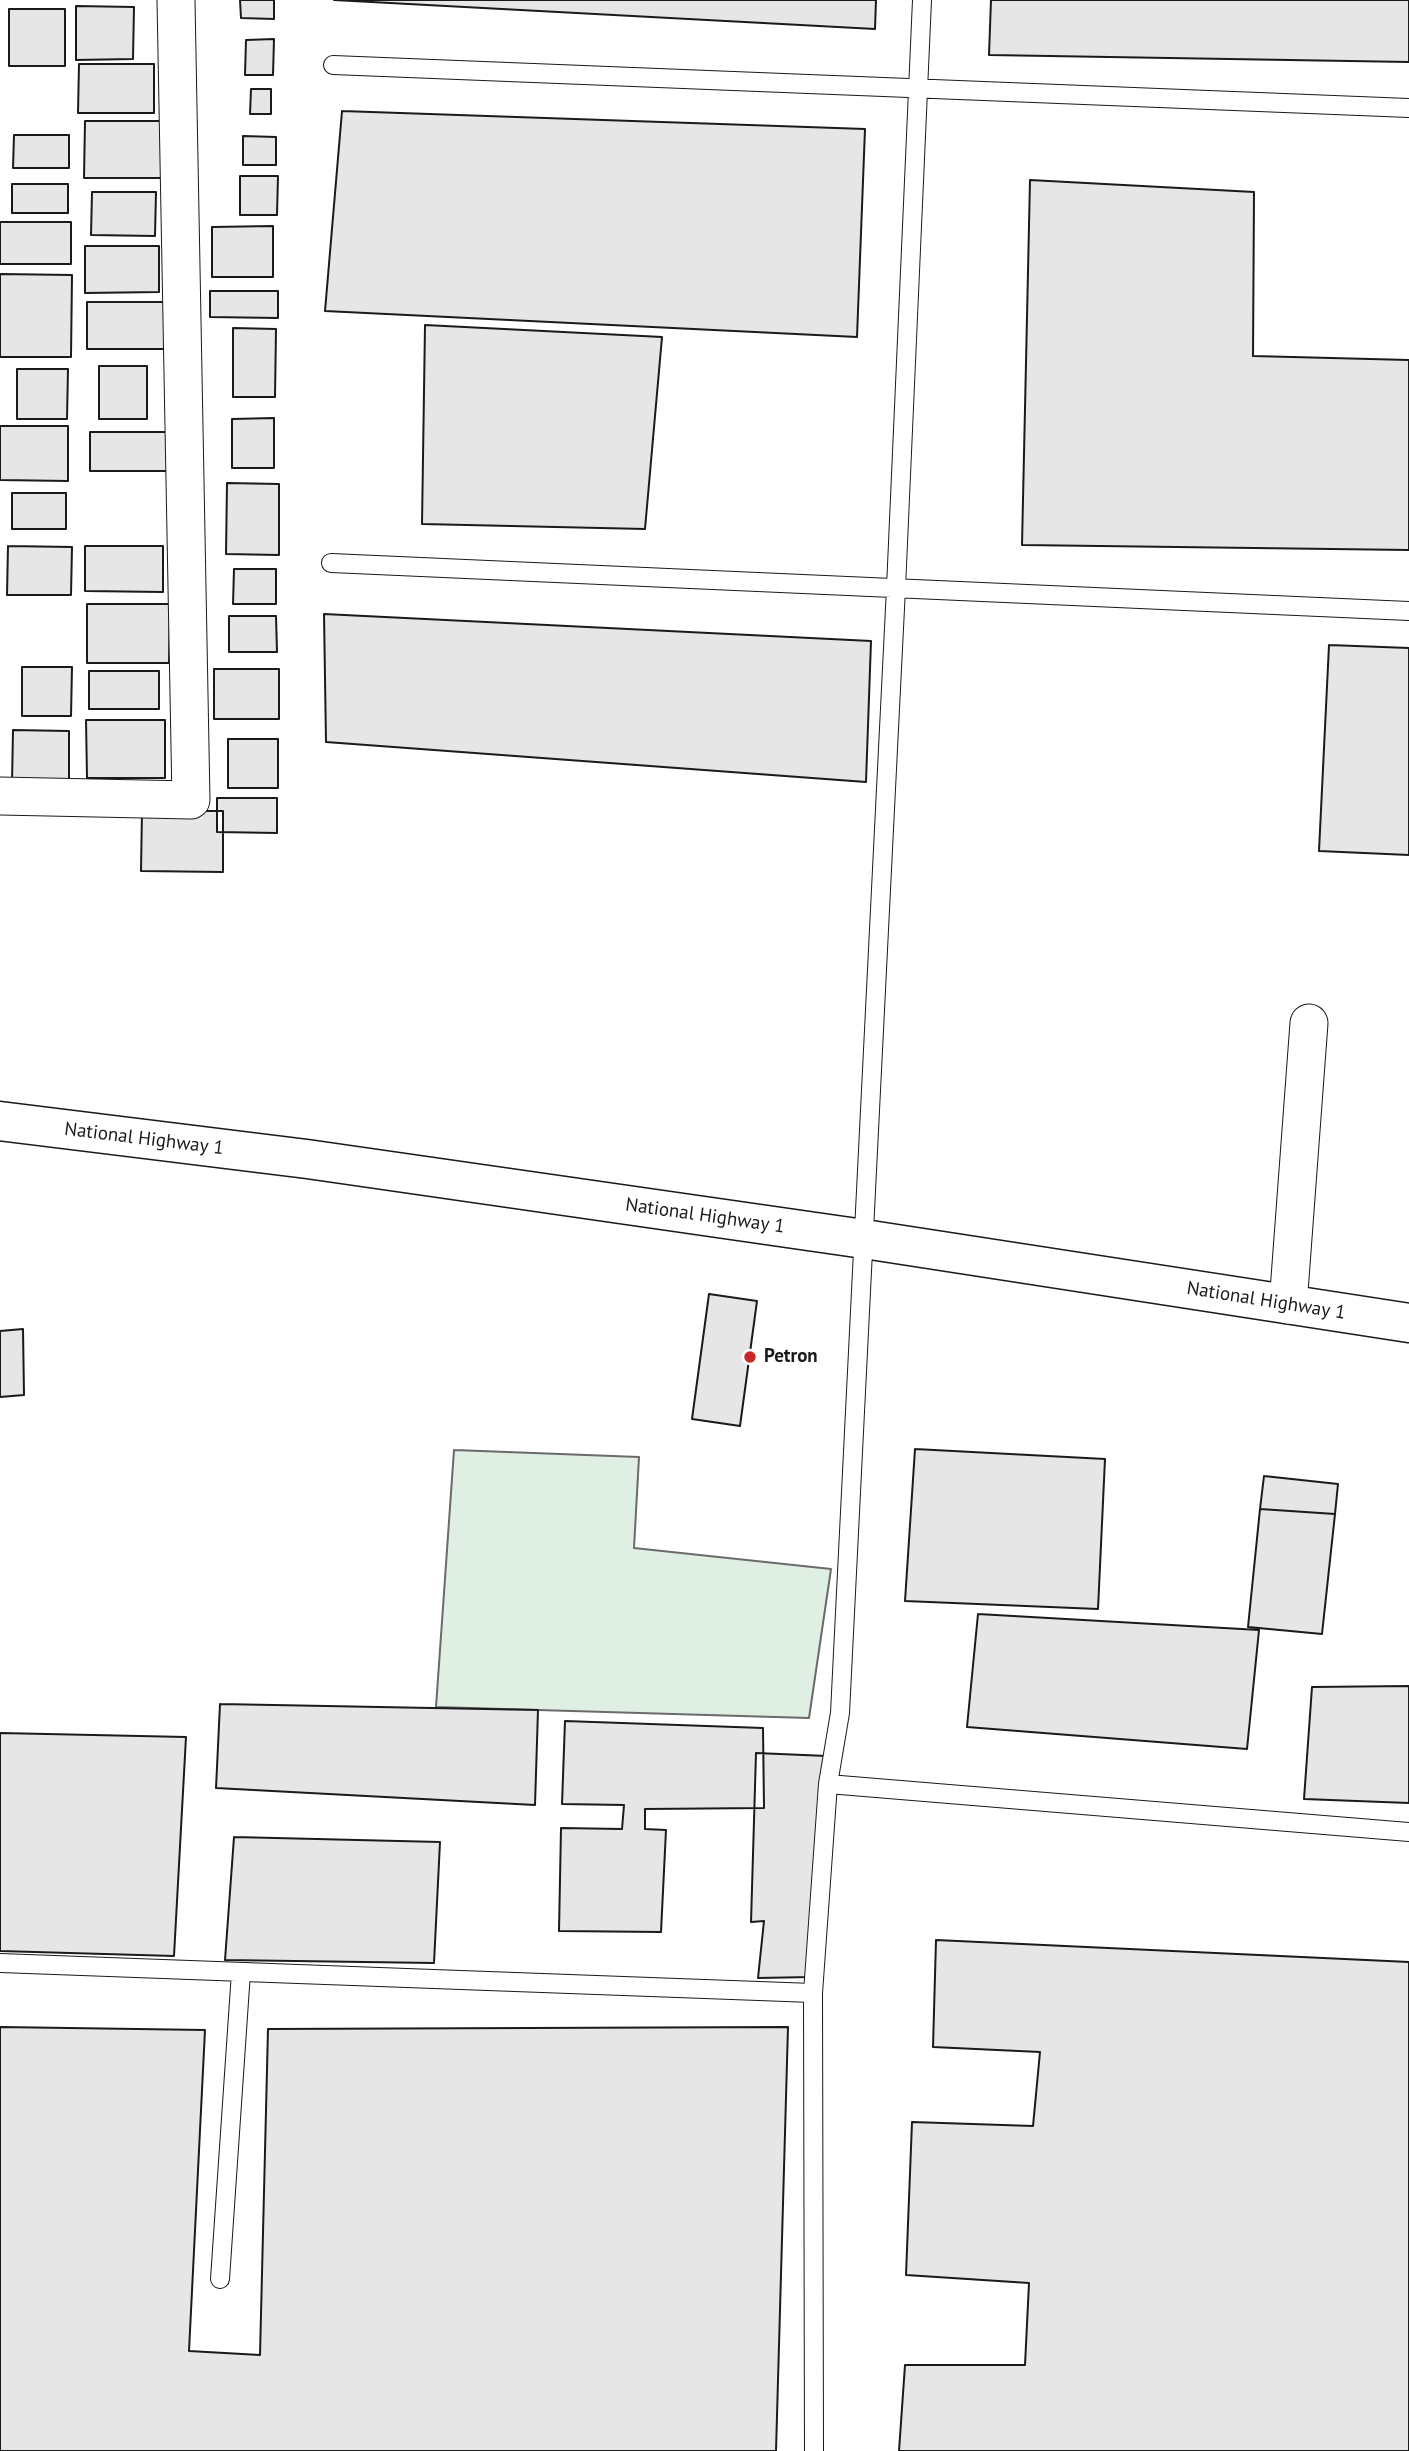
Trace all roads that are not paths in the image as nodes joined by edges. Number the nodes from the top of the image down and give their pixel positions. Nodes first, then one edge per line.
1 (176, 0) edge
2 (922, 0) edge
3 (333, 65) dead end
4 (918, 89) junction
5 (1409, 108) edge
6 (331, 563) dead end
7 (896, 588) junction
8 (1409, 611) edge
9 (0, 796) edge
10 (1309, 1023) dead end
11 (0, 1121) edge
12 (864, 1239) junction
13 (1287, 1305) junction
14 (1409, 1324) edge
15 (828, 1784) junction
16 (1409, 1832) edge
17 (0, 1963) edge
18 (241, 1972) junction
19 (813, 1993) junction
20 (220, 2278) dead end
21 (814, 2451) edge

1 - 9 street
2 - 4 lane
3 - 4 lane
4 - 5 lane
4 - 7 lane
6 - 7 lane
7 - 8 lane
7 - 12 lane
10 - 13 street
11 - 12 highway, National Highway 1
12 - 13 highway, National Highway 1
12 - 15 lane
13 - 14 highway, National Highway 1
15 - 16 lane
15 - 19 lane
17 - 18 lane
18 - 19 lane
18 - 20 lane
19 - 21 lane

